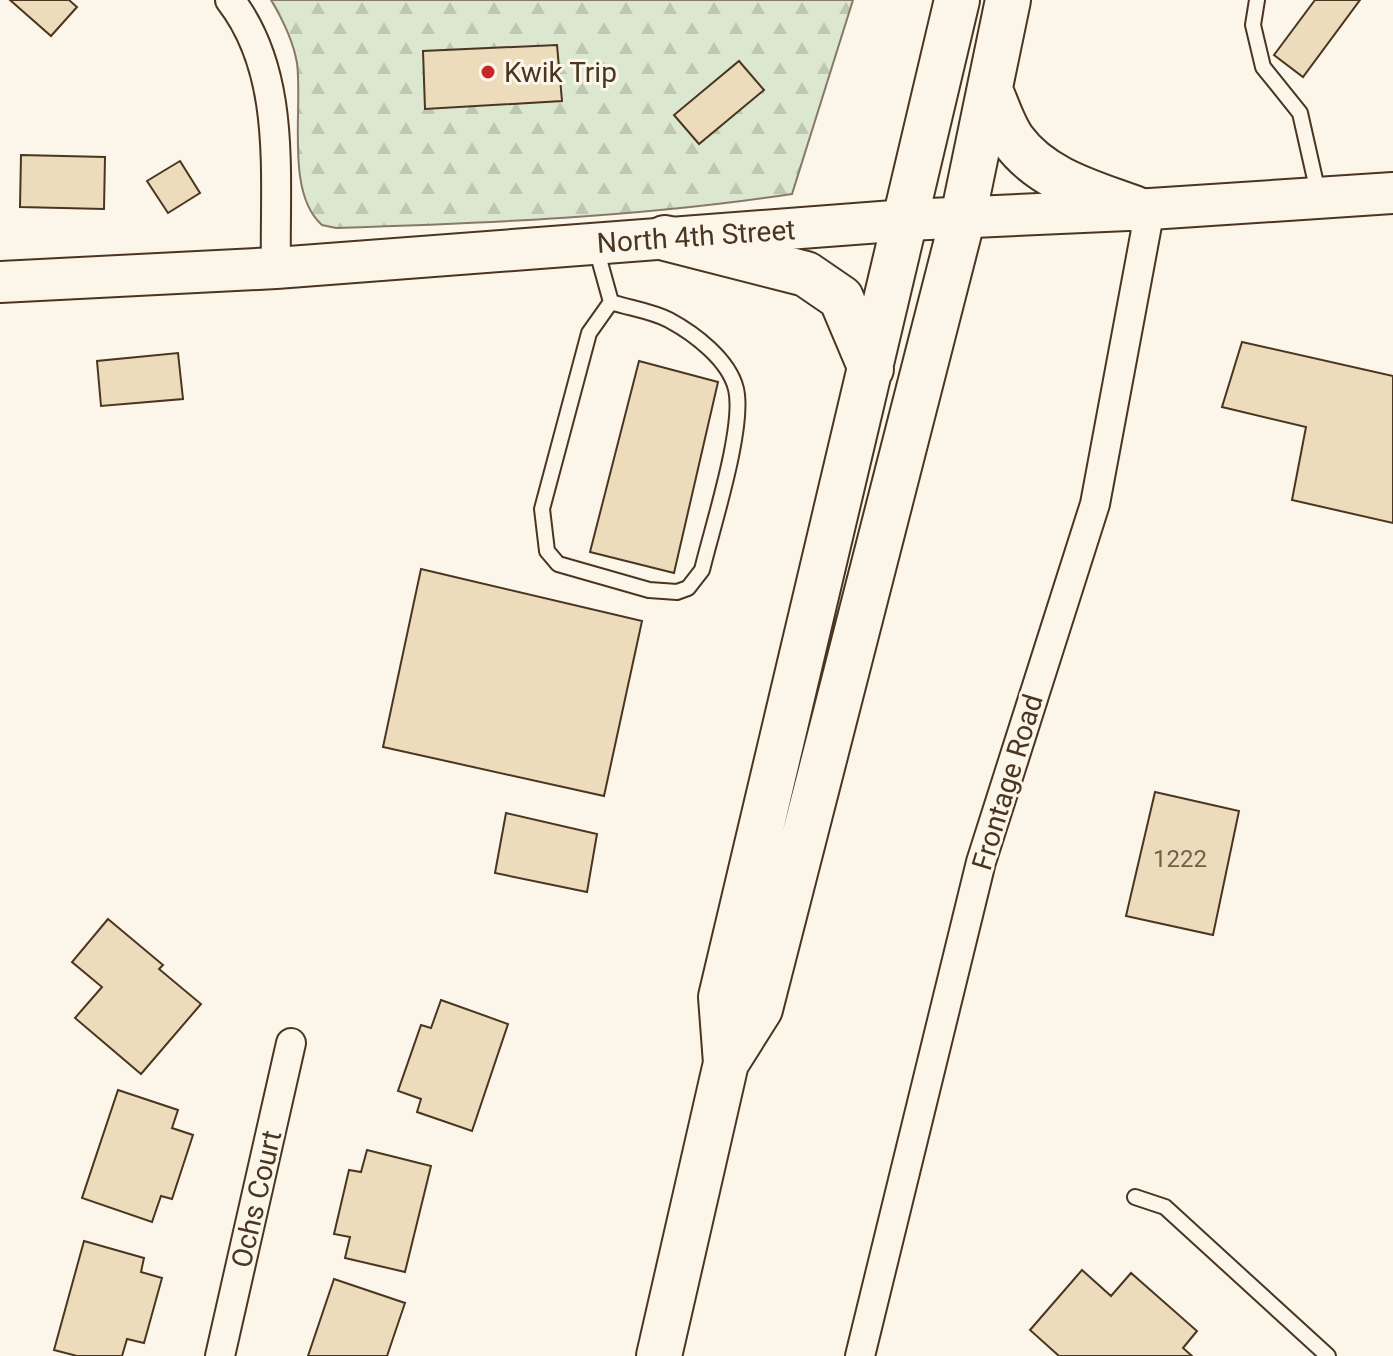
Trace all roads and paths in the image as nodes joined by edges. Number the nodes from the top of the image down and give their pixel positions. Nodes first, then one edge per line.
1 (230, 0) edge
2 (957, 0) edge
3 (1008, 0) edge
4 (1257, 0) edge
5 (990, 90) junction
6 (1393, 193) edge
7 (1319, 197) junction
8 (1143, 209) junction
9 (963, 217) junction
10 (907, 220) junction
11 (665, 238) junction
12 (594, 243) junction
13 (276, 268) junction
14 (0, 282) edge
15 (611, 302) junction
16 (871, 369) junction
17 (291, 1043) dead end
18 (726, 1063) junction
19 (1135, 1197) dead end
20 (220, 1356) edge
21 (659, 1356) edge
22 (860, 1356) edge
23 (1328, 1356) edge

1 - 13 street
2 - 10 highway
3 - 5 highway
4 - 7 lane
5 - 8 highway
5 - 9 highway
6 - 7 street, North 4th Street
7 - 8 street, North 4th Street
8 - 9 street, North 4th Street
8 - 22 street, Frontage Road
9 - 10 street, North 4th Street
9 - 18 highway
10 - 11 street, North 4th Street
10 - 16 highway
11 - 12 street, North 4th Street
11 - 16 highway
12 - 13 street, North 4th Street
12 - 15 lane
13 - 14 street, North 4th Street
15 - 15 lane
16 - 18 highway
17 - 20 street, Ochs Court
18 - 21 highway
19 - 23 lane

